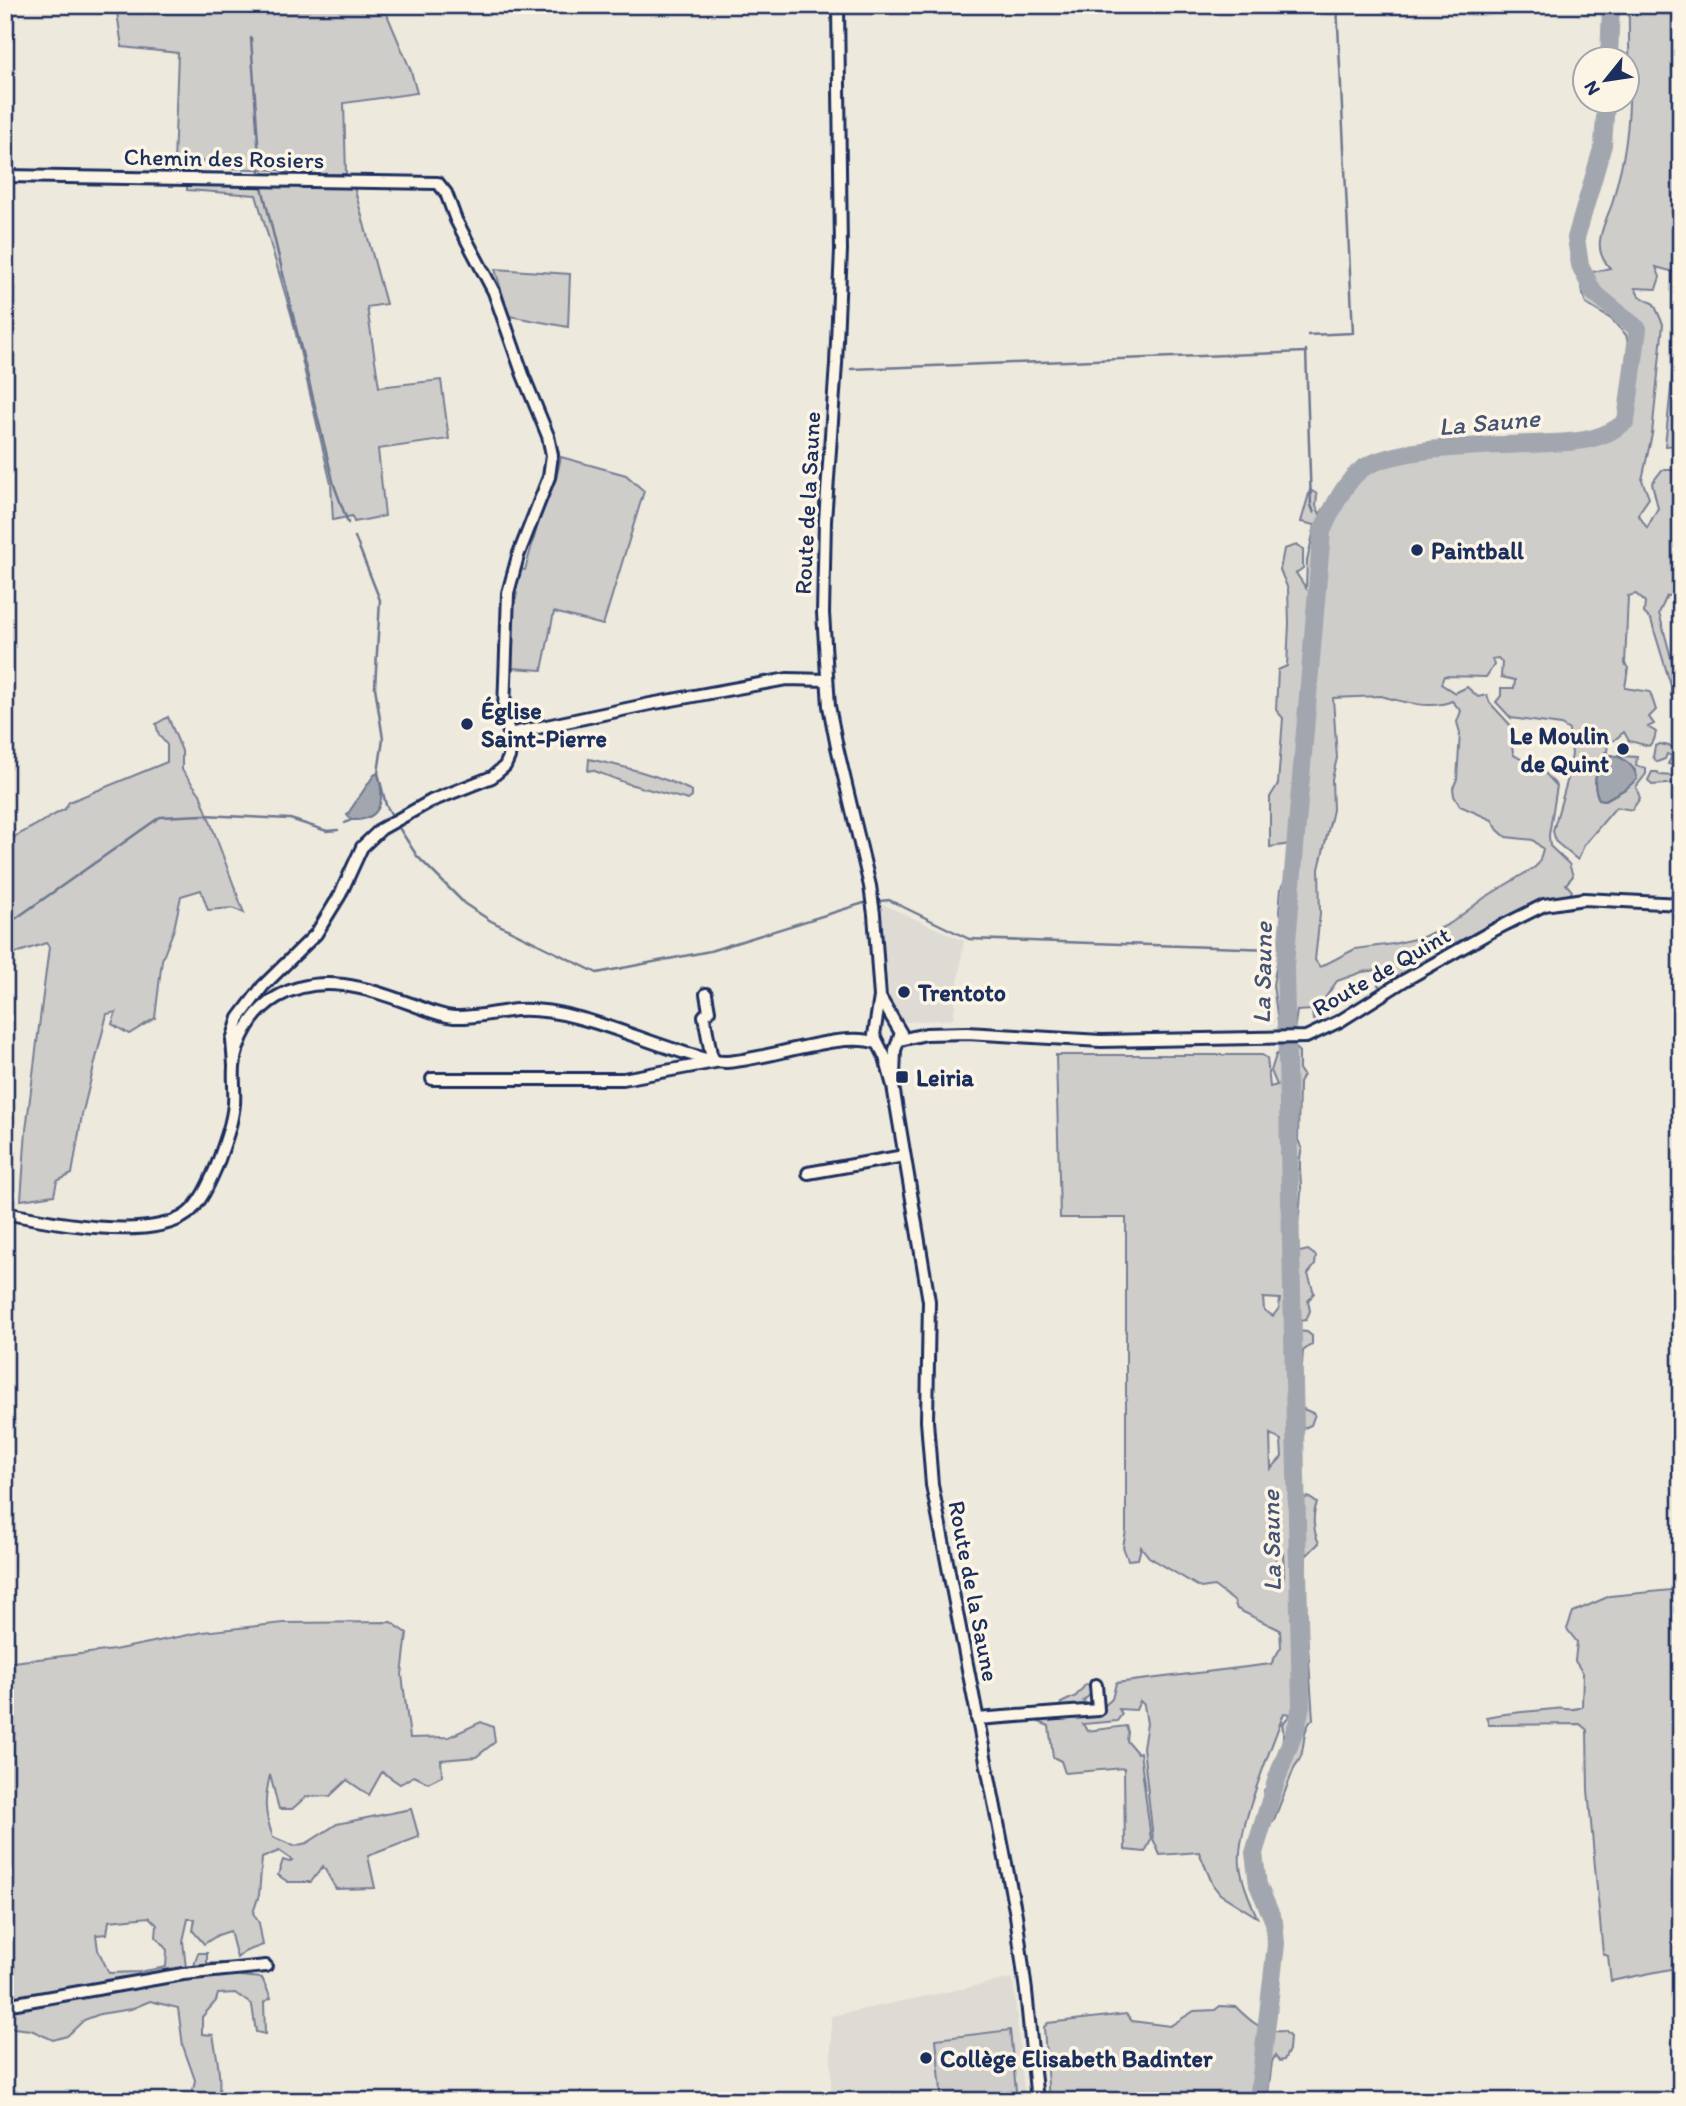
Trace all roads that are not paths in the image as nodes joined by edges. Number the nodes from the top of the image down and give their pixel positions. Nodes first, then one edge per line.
1 (838, 5) edge
2 (5, 176) edge
3 (827, 680) junction
4 (509, 734) junction
5 (1681, 904) edge
6 (706, 994) dead end
7 (880, 997) junction
8 (896, 1024) junction
9 (876, 1027) junction
10 (926, 1034) junction
11 (855, 1038) junction
12 (899, 1042) junction
13 (878, 1044) junction
14 (715, 1062) junction
15 (234, 1065) junction
16 (432, 1079) dead end
17 (893, 1086) junction
18 (904, 1156) junction
19 (808, 1172) dead end
20 (5, 1213) edge
21 (1096, 1685) dead end
22 (977, 1719) junction
23 (267, 1966) dead end
24 (5, 2005) edge
25 (1037, 2101) edge

1 - 3 street, Route de la Saune
2 - 4 street, Chemin des Rosiers
3 - 4 street
3 - 7 street, Route de la Saune
4 - 15 street
5 - 10 street, Route de Quint
6 - 14 street
7 - 8 street, Route de la Saune
7 - 9 street, Route de la Saune
8 - 9 street
8 - 10 street, Route de Quint
8 - 12 street
9 - 11 street
9 - 13 street
10 - 12 street, Route de Quint
11 - 13 street
11 - 14 street
12 - 13 street
12 - 17 street, Route de la Saune
13 - 17 street, Route de la Saune
14 - 15 street
14 - 16 street
15 - 20 street
17 - 18 street, Route de la Saune
18 - 19 street
18 - 22 street, Route de la Saune
21 - 22 street
22 - 25 street, Route de la Saune
23 - 24 street

